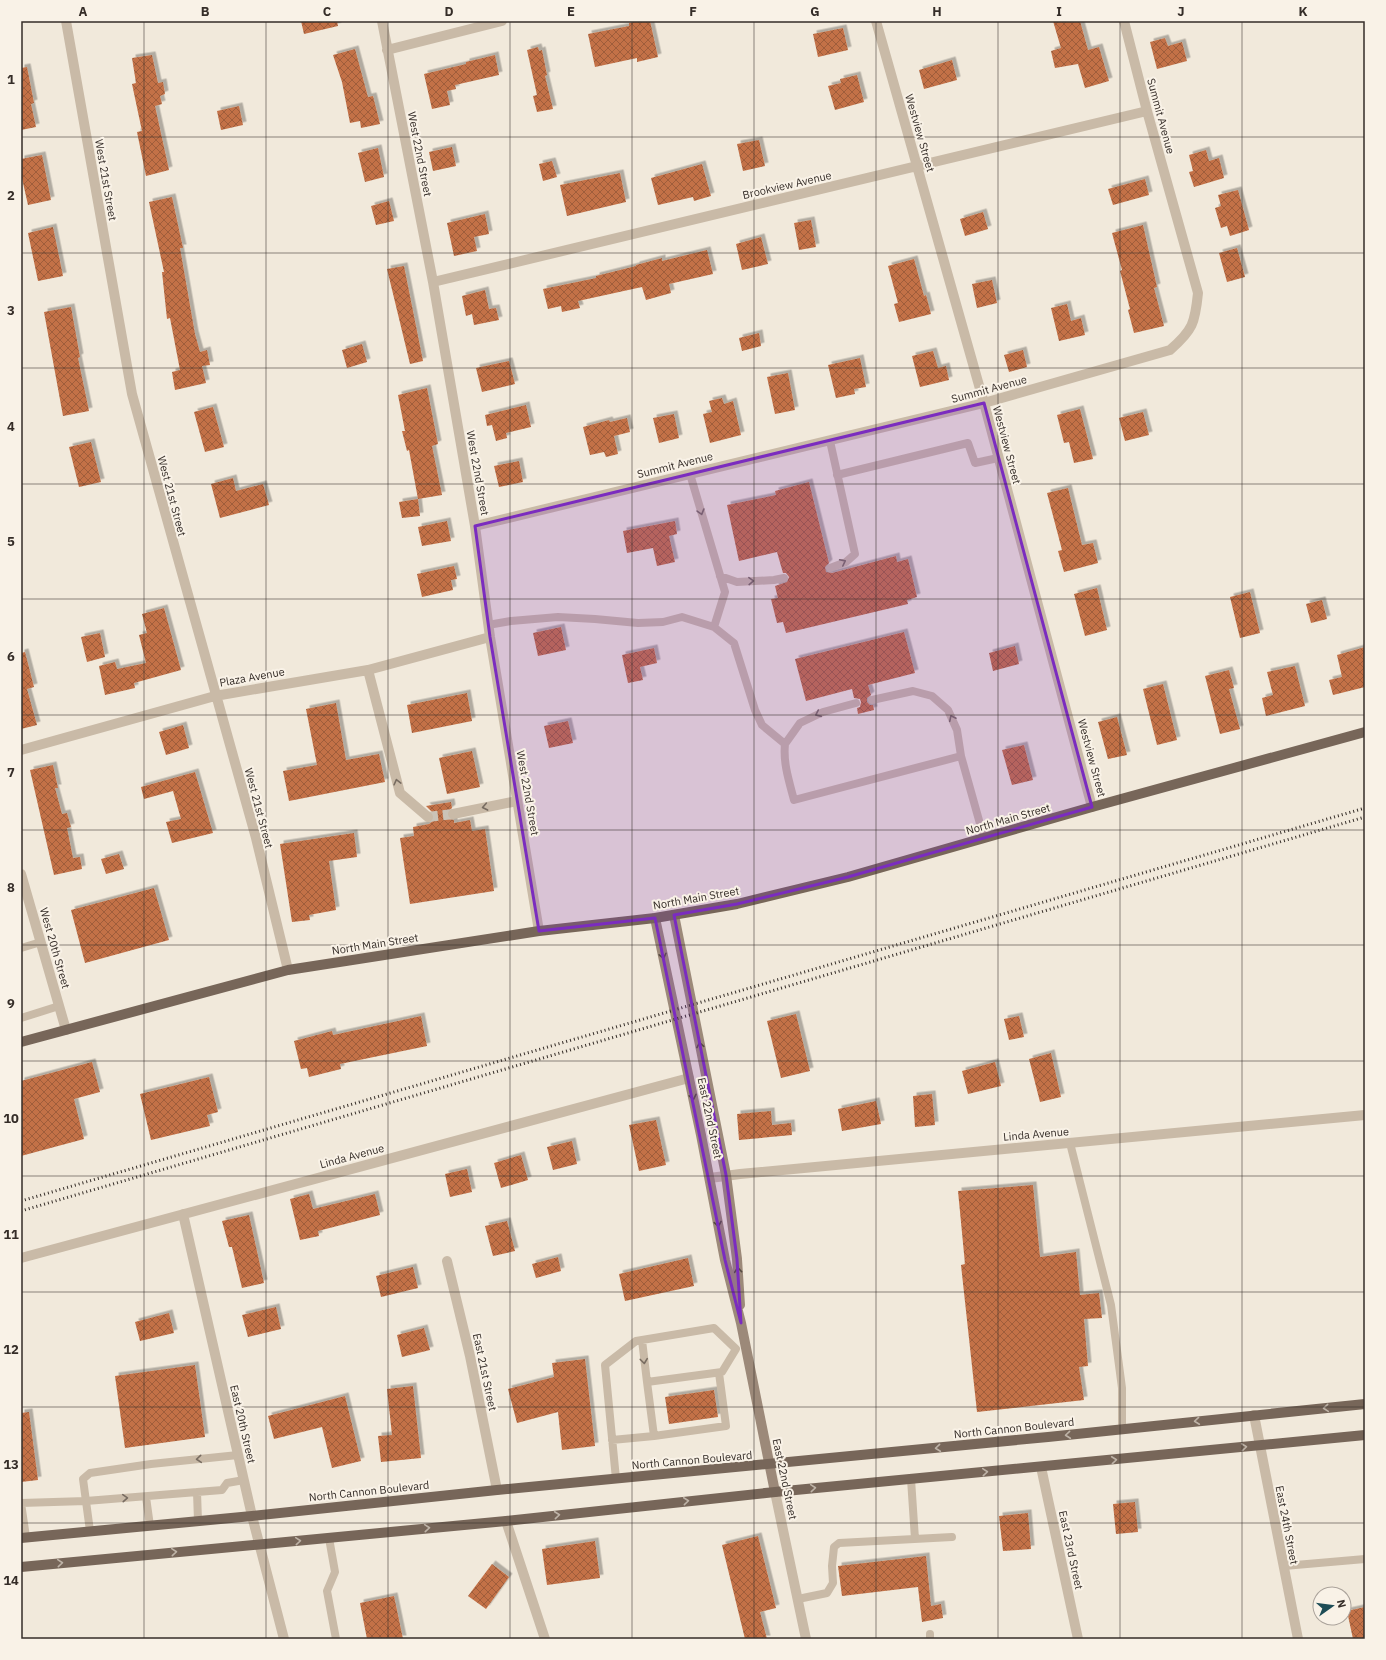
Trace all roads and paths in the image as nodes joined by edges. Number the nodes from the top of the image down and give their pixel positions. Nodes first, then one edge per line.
1 (66, 21) edge
2 (382, 21) edge
3 (502, 21) edge
4 (876, 21) edge
5 (1124, 21) edge
6 (388, 50) junction
7 (1147, 111) junction
8 (918, 167) junction
9 (433, 282) junction
10 (984, 404) junction
11 (830, 441) junction
12 (998, 458) junction
13 (690, 474) junction
14 (837, 475) junction
15 (474, 526) junction
16 (830, 568) dead end
17 (720, 576) junction
18 (784, 578) dead end
19 (488, 625) junction
20 (714, 627) junction
21 (490, 637) junction
22 (368, 670) junction
23 (215, 696) junction
24 (872, 700) dead end
25 (856, 703) dead end
26 (1365, 732) edge
27 (785, 744) junction
28 (21, 750) edge
29 (961, 756) junction
30 (517, 801) junction
31 (1092, 807) junction
32 (453, 814) tunnel mouth
33 (428, 817) dead end
34 (984, 838) junction
35 (21, 874) edge
36 (674, 915) junction
37 (655, 918) junction
38 (539, 931) junction
39 (41, 942) junction
40 (21, 948) edge
41 (288, 970) junction
42 (59, 1006) junction
43 (21, 1018) edge
44 (66, 1030) junction
45 (21, 1042) edge
46 (689, 1078) junction
47 (1365, 1114) edge
48 (1070, 1143) junction
49 (726, 1175) junction
50 (710, 1178) junction
51 (183, 1214) junction
52 (21, 1258) edge
53 (448, 1261) dead end
54 (741, 1323) junction
55 (642, 1340) junction
56 (741, 1348) junction
57 (719, 1373) junction
58 (647, 1382) junction
59 (1365, 1404) edge
60 (1254, 1415) junction
61 (1122, 1429) junction
62 (1365, 1435) edge
63 (654, 1436) junction
64 (612, 1440) junction
65 (1260, 1446) junction
66 (238, 1455) junction
67 (769, 1465) junction
68 (1041, 1467) junction
69 (616, 1479) junction
70 (911, 1479) junction
71 (244, 1480) junction
72 (497, 1490) junction
73 (197, 1492) junction
74 (775, 1492) junction
75 (146, 1497) junction
76 (86, 1501) junction
77 (21, 1503) edge
78 (252, 1516) junction
79 (198, 1521) junction
80 (506, 1521) junction
81 (150, 1526) junction
82 (90, 1531) junction
83 (952, 1537) dead end
84 (23, 1538) edge
85 (329, 1538) junction
86 (916, 1539) junction
87 (259, 1544) junction
88 (1365, 1559) edge
89 (1284, 1566) junction
90 (21, 1567) edge
91 (798, 1599) junction
92 (284, 1639) edge
93 (336, 1639) edge
94 (545, 1639) edge
95 (806, 1639) edge
96 (1078, 1639) edge
97 (1298, 1639) edge

1 - 23 street, West 21st Street
2 - 6 street, West 22nd Street
3 - 6 street
4 - 8 street, Westview Street
5 - 7 street, Summit Avenue
6 - 9 street, West 22nd Street
7 - 8 street, Brookview Avenue
7 - 10 street, Summit Avenue
8 - 9 street, Brookview Avenue
8 - 10 street, Westview Street
9 - 15 street, West 22nd Street
10 - 11 street, Summit Avenue
10 - 12 street, Westview Street
11 - 13 street, Summit Avenue
11 - 14 lane
12 - 14 lane
12 - 31 street, Westview Street
13 - 15 street, Summit Avenue
13 -> 17 lane
16 -> 14 lane
15 - 19 street, West 22nd Street
17 -> 18 lane
17 - 20 lane
19 - 20 lane
19 - 21 street, West 22nd Street
20 - 27 lane
21 - 22 street, Plaza Avenue
21 - 30 street, West 22nd Street
22 - 23 street, Plaza Avenue
33 -> 22 street
23 - 28 street, Plaza Avenue
23 - 41 street, West 21st Street
29 -> 24 lane
25 -> 27 lane
26 - 31 main road, North Main Street
27 - 29 lane
29 - 34 lane
30 -> 32 street
30 - 38 street, West 22nd Street
31 - 34 main road, North Main Street
34 - 36 main road, North Main Street
35 - 39 street, West 20th Street
36 - 37 main road, North Main Street
49 -> 36 main road, East 22nd Street
37 - 38 main road, North Main Street
37 -> 46 main road, East 22nd Street
38 - 41 main road, North Main Street
39 - 40 lane
39 - 42 street, West 20th Street
41 - 44 main road, North Main Street
42 - 43 lane
42 - 44 street, West 20th Street
44 - 45 main road, North Main Street
46 -> 50 main road, East 22nd Street
46 - 51 street, Linda Avenue
47 - 48 street, Linda Avenue
48 - 49 street, Linda Avenue
48 - 61 lane
49 - 50 street, Linda Avenue
54 -> 49 main road, East 22nd Street
50 -> 54 main road, East 22nd Street
51 - 52 street, Linda Avenue
51 - 66 street, East 20th Street
53 - 72 street, East 21st Street
54 - 56 main road, East 22nd Street
55 - 56 lane
55 -> 58 lane
55 - 64 lane
56 - 57 lane
56 - 67 main road, East 22nd Street
57 - 58 lane
57 - 63 lane
58 - 63 lane
59 -> 60 main road, North Cannon Boulevard
60 -> 61 main road, North Cannon Boulevard
60 - 65 street, East 24th Street
61 -> 67 main road, North Cannon Boulevard
62 - 65 main road
63 - 64 lane
64 - 69 lane
68 -> 65 main road
65 - 89 street, East 24th Street
66 - 71 street, East 20th Street
66 -> 76 lane
67 - 69 main road, North Cannon Boulevard
67 - 74 main road, East 22nd Street
70 -> 68 main road
68 - 96 street, East 23rd Street
69 - 72 main road, North Cannon Boulevard
74 -> 70 main road
70 - 86 lane
71 - 73 lane
71 - 78 street, East 20th Street
72 - 78 main road, North Cannon Boulevard
73 - 75 lane
73 - 79 lane
80 -> 74 main road
74 - 91 street, East 22nd Street
76 -> 75 lane
75 - 81 lane
76 - 77 lane
76 - 82 lane
77 - 84 lane
78 - 79 main road, North Cannon Boulevard
78 - 87 street, East 20th Street
79 - 81 main road, North Cannon Boulevard
85 -> 80 main road
80 - 94 street
81 - 82 main road, North Cannon Boulevard
82 - 84 main road, North Cannon Boulevard
83 - 86 lane
87 -> 85 main road
85 - 93 lane
86 - 91 lane
90 -> 87 main road
87 - 92 street, East 20th Street
88 - 89 lane
89 - 97 street, East 24th Street
91 - 95 street, East 22nd Street

